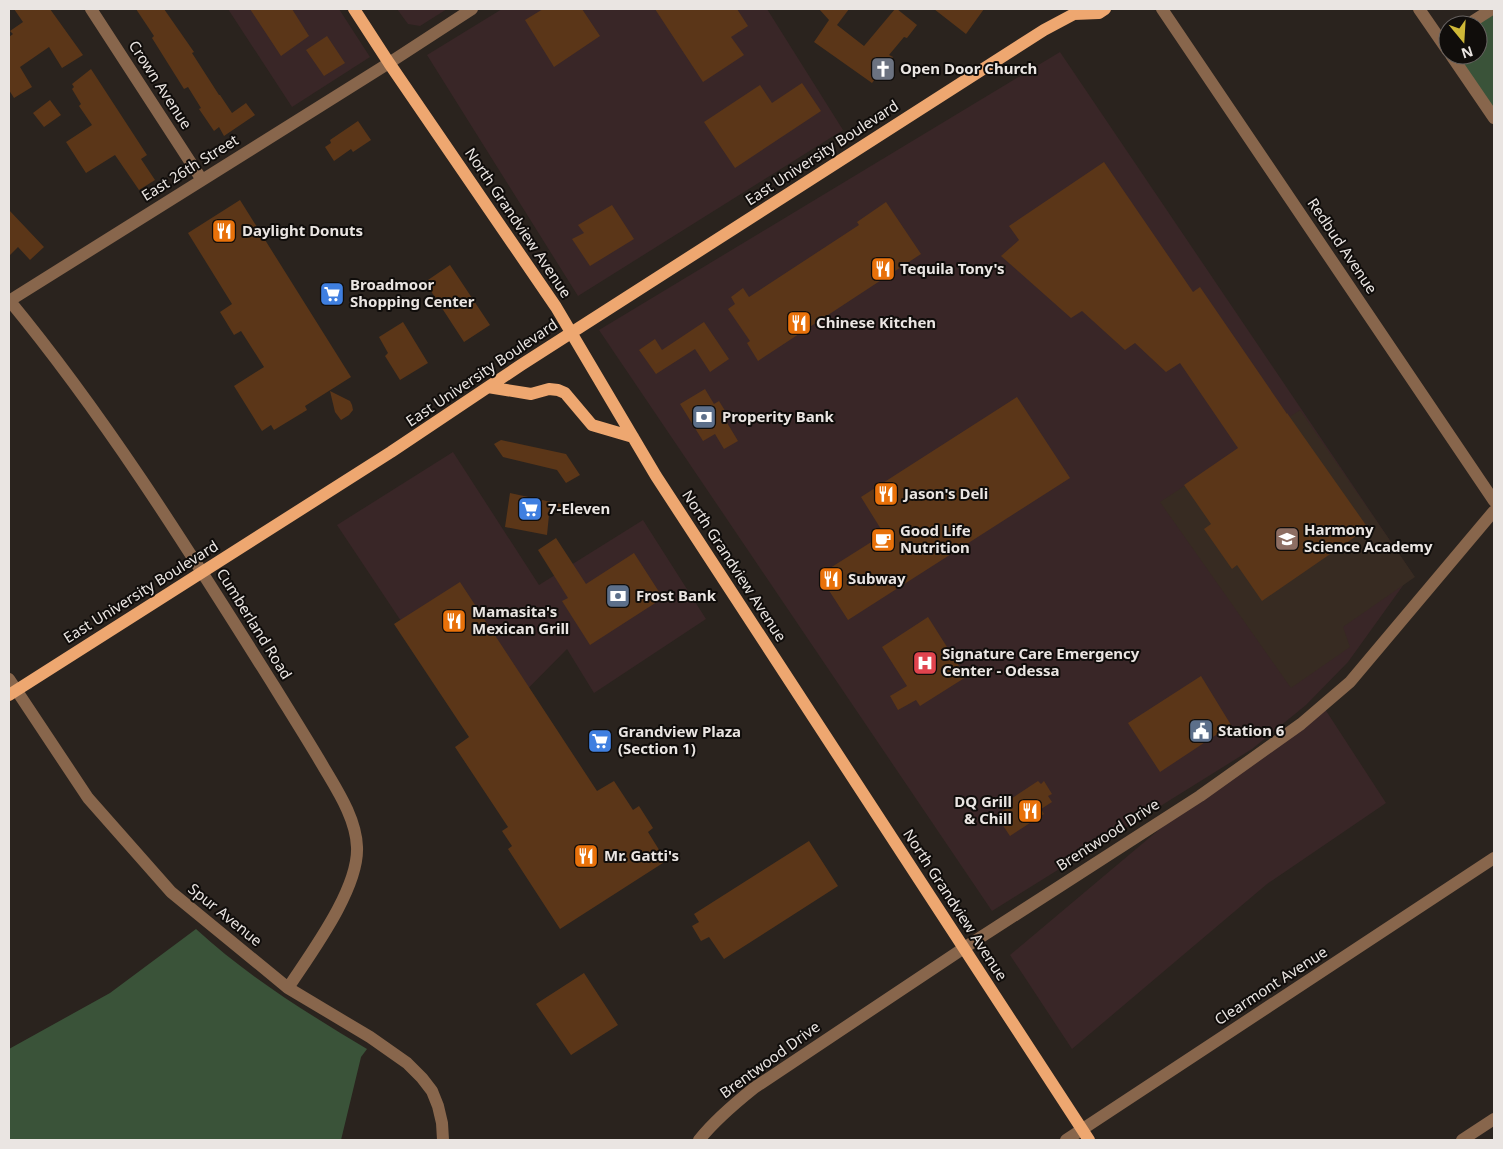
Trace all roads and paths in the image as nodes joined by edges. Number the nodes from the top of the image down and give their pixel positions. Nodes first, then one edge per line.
1 (91, 9) edge
2 (354, 9) edge
3 (472, 9) edge
4 (1105, 9) edge
5 (1162, 9) edge
6 (1419, 9) edge
7 (1075, 11) edge
8 (1438, 34) edge
9 (389, 63) junction
10 (1458, 65) edge
11 (1494, 118) edge
12 (202, 180) junction
13 (9, 301) edge
14 (572, 332) junction
15 (488, 387) junction
16 (633, 437) junction
17 (1494, 501) edge
18 (1494, 511) edge
19 (202, 572) junction
20 (11, 688) edge
21 (1494, 858) edge
22 (964, 948) junction
23 (288, 988) junction
24 (1494, 1119) edge
25 (1086, 1135) edge
26 (443, 1140) edge
27 (699, 1140) edge
28 (1066, 1140) edge
29 (1462, 1140) edge

1 - 12 street, Crown Avenue
2 - 9 main road, North Grandview Avenue
3 - 9 street, East 26th Street
4 - 7 main road, East University Boulevard
5 - 17 street, Redbud Avenue
6 - 8 street
7 - 14 main road, East University Boulevard
9 - 12 street, East 26th Street
9 - 14 main road, North Grandview Avenue
10 - 11 street
12 - 13 street, East 26th Street
13 - 19 street, Cumberland Road
14 - 15 main road, East University Boulevard
14 - 16 main road, North Grandview Avenue
15 - 16 main road
15 - 19 main road, East University Boulevard
16 - 22 main road, North Grandview Avenue
18 - 22 street, Brentwood Drive
19 - 20 main road, East University Boulevard
19 - 23 street, Cumberland Road
20 - 23 street, Spur Avenue
21 - 25 street, Clearmont Avenue
22 - 25 main road, North Grandview Avenue
22 - 27 street, Brentwood Drive
23 - 26 street, Spur Avenue
24 - 29 street
25 - 28 street, Clearmont Avenue

